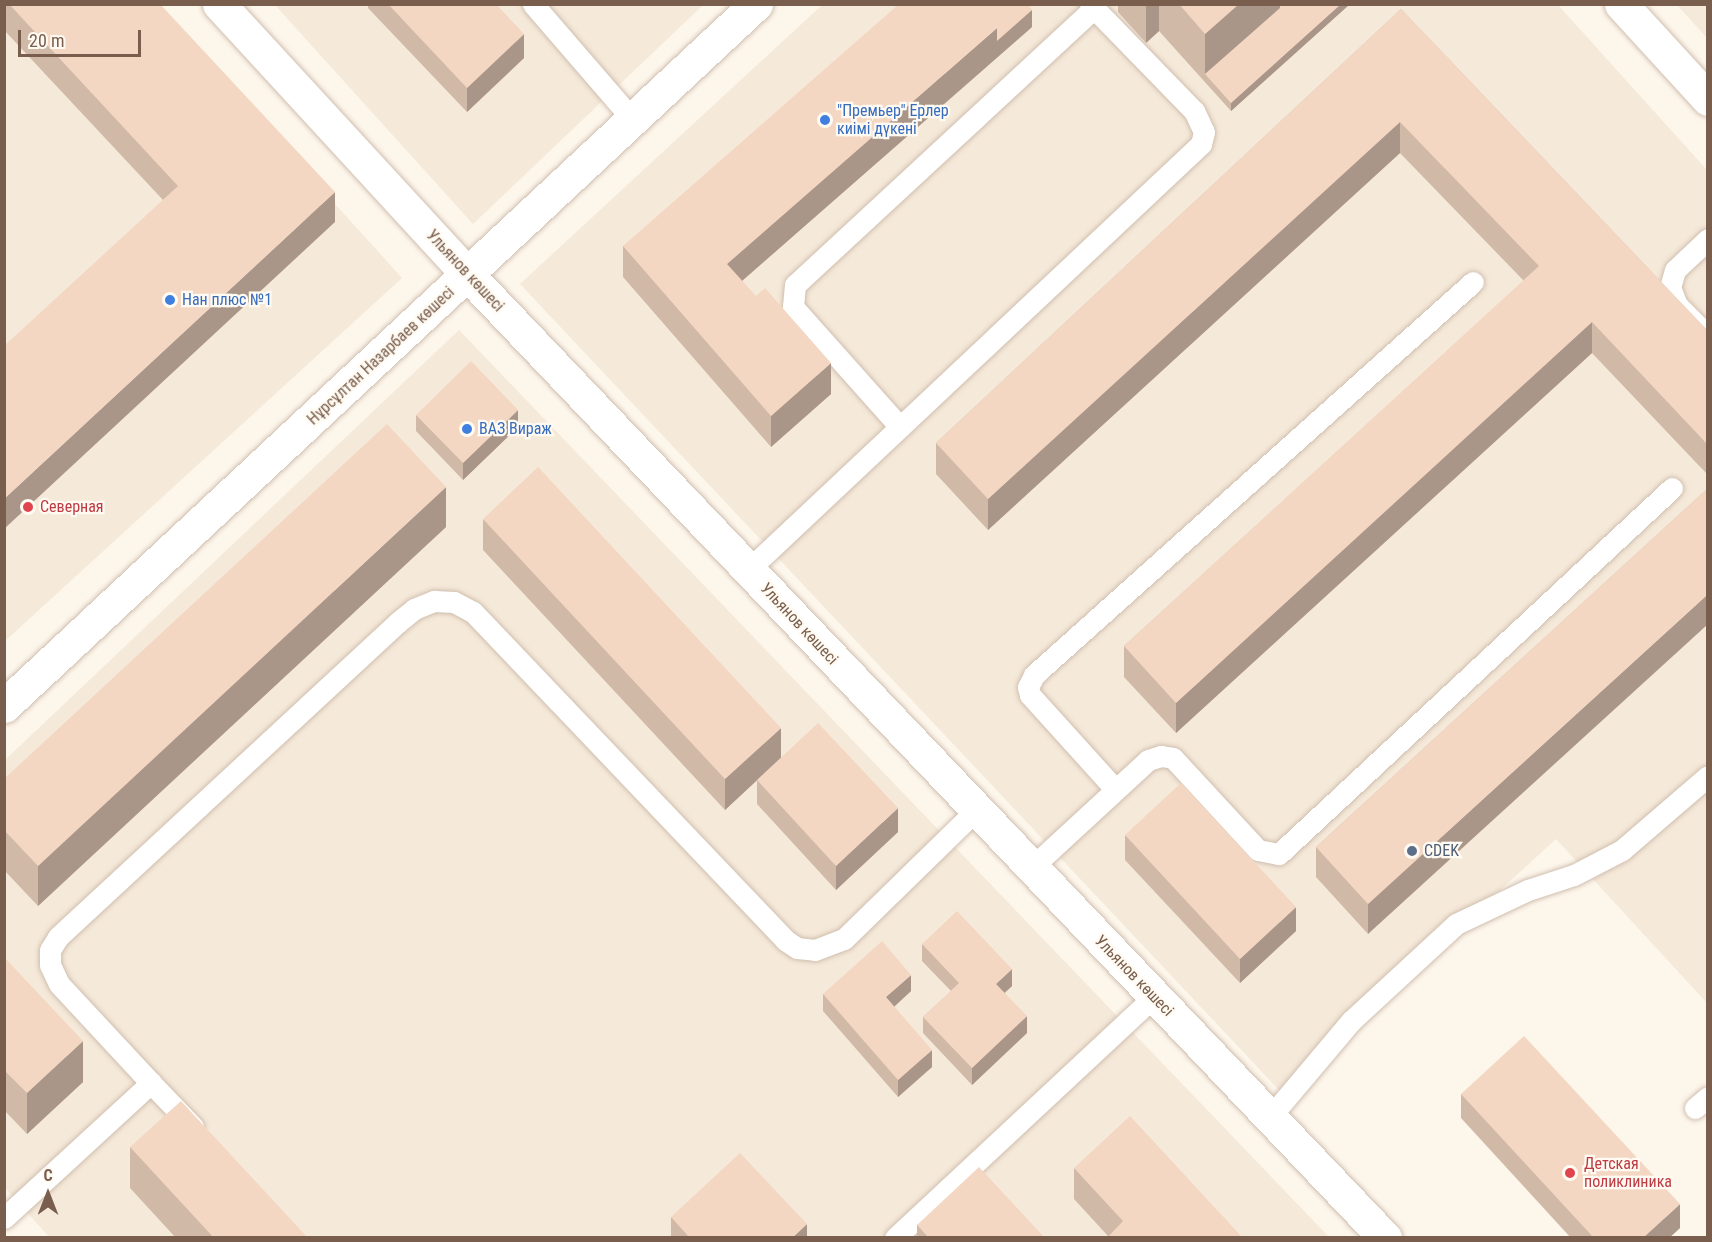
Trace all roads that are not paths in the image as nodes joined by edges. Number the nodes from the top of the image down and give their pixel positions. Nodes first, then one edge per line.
1 (219, 4) edge
2 (533, 4) edge
3 (756, 4) edge
4 (1621, 4) edge
5 (1092, 6) edge
6 (1707, 99) edge
7 (633, 120) junction
8 (1707, 239) edge
9 (468, 275) junction
10 (1473, 282) dead end
11 (1707, 336) edge
12 (900, 427) junction
13 (1672, 488) dead end
14 (748, 570) junction
15 (4, 706) edge
16 (1707, 776) edge
17 (1115, 789) junction
18 (976, 810) junction
19 (1031, 868) junction
20 (1153, 997) junction
21 (151, 1083) junction
22 (1271, 1116) junction
23 (208, 1143) edge
24 (4, 1218) edge
25 (896, 1238) edge
26 (1385, 1238) edge

1 - 9 street, Ульянов көшесі
2 - 7 lane
3 - 7 street, Нұрсұлтан Назарбаев көшесі
4 - 6 street
5 - 12 lane
5 - 12 lane
7 - 9 street, Нұрсұлтан Назарбаев көшесі
8 - 11 lane
9 - 14 street, Ульянов көшесі
9 - 15 street, Нұрсұлтан Назарбаев көшесі
10 - 17 lane
12 - 14 lane
13 - 17 lane
14 - 18 street, Ульянов көшесі
16 - 22 lane
17 - 19 lane
18 - 19 street, Ульянов көшесі
18 - 21 lane
19 - 20 street, Ульянов көшесі
20 - 22 street, Ульянов көшесі
20 - 25 lane
21 - 23 lane
21 - 24 lane
22 - 26 street, Ульянов көшесі

